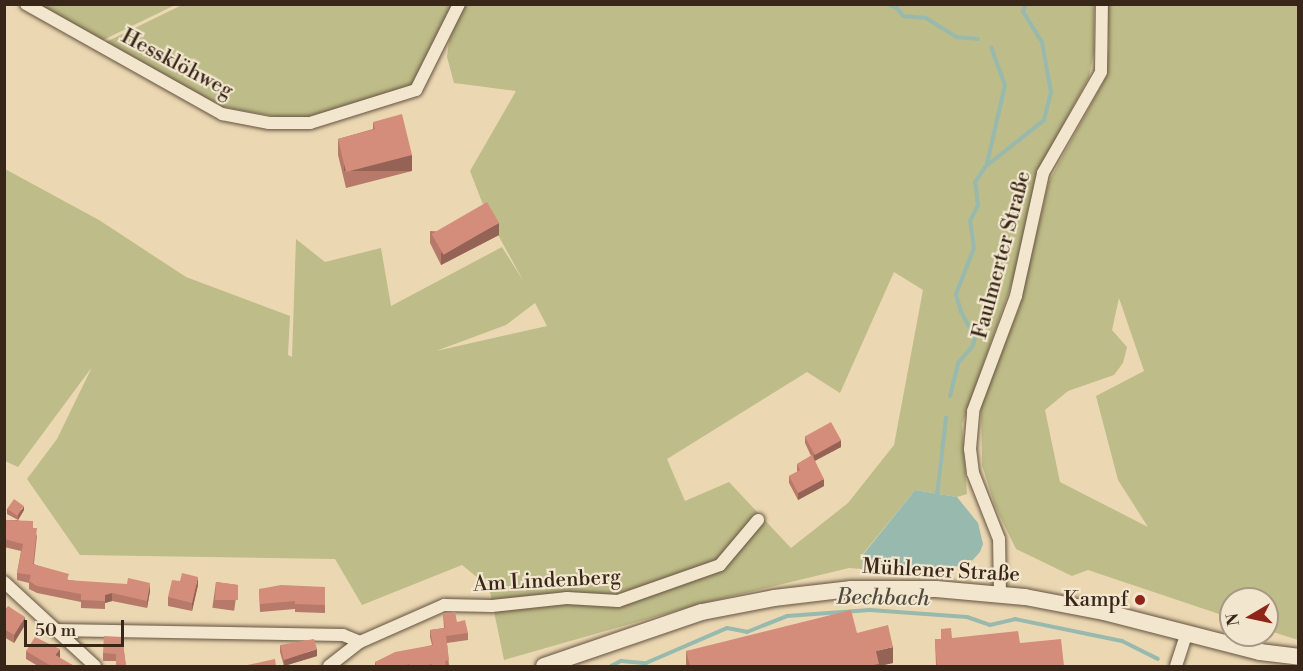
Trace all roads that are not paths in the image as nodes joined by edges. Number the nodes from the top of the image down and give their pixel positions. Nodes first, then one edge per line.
1 (26, 4) edge
2 (459, 4) edge
3 (1102, 4) edge
4 (758, 520) dead end
5 (4, 582) edge
6 (1000, 594) junction
7 (55, 630) junction
8 (1191, 637) junction
9 (360, 642) junction
10 (1299, 657) edge
11 (95, 666) edge
12 (329, 666) edge
13 (544, 666) edge
14 (1176, 666) edge

1 - 2 street, Hessklöhweg
3 - 6 street, Faulmerter Straße
4 - 9 street, Am Lindenberg
5 - 7 street
6 - 8 main road, Mühlener Straße
6 - 13 main road, Mühlener Straße
7 - 9 street
7 - 11 street
8 - 10 main road, Mühlener Straße
8 - 14 street
9 - 12 street, Am Lindenberg

